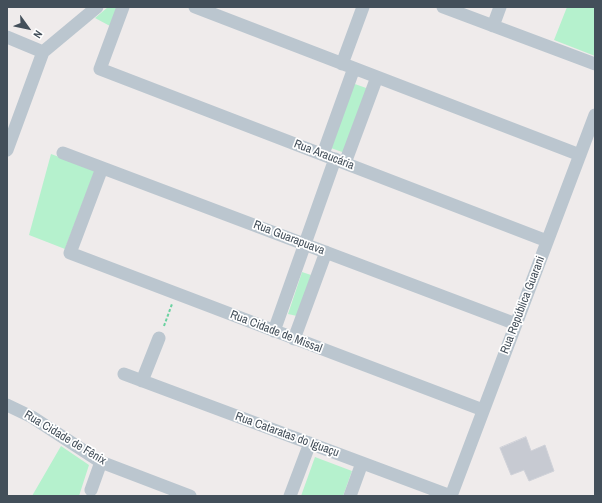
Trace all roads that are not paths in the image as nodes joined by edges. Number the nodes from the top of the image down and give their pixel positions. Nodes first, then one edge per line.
1 (97, 7) edge
2 (123, 7) edge
3 (195, 7) edge
4 (364, 7) edge
5 (443, 7) edge
6 (500, 7) edge
7 (493, 26) junction
8 (7, 37) edge
9 (43, 52) junction
10 (595, 64) edge
11 (348, 66) junction
12 (377, 77) junction
13 (595, 115) edge
14 (10, 133) edge
15 (7, 150) edge
16 (63, 153) dead end
17 (580, 155) junction
18 (334, 159) junction
19 (102, 168) junction
20 (548, 240) junction
21 (305, 244) junction
22 (326, 252) junction
23 (516, 324) junction
24 (274, 331) junction
25 (159, 338) road end
26 (294, 339) junction
27 (124, 374) dead end
28 (142, 381) junction
29 (7, 405) edge
30 (483, 410) junction
31 (310, 443) junction
32 (101, 462) junction
33 (362, 463) junction
34 (91, 490) dead end
35 (190, 496) edge
36 (290, 496) edge
37 (350, 496) edge
38 (451, 496) edge

1 - 9 street
2 - 18 street, Rua Araucária
3 - 11 street
4 - 11 street
5 - 7 street
6 - 7 street
7 - 10 street
8 - 9 street
9 - 14 street
11 - 12 street
11 - 18 street
12 - 17 street
12 - 18 street
13 - 17 street, Rua República Guarani
14 - 15 street
16 - 19 street, Rua Guarapuava
17 - 20 street, Rua República Guarani
18 - 20 street, Rua Araucária
18 - 21 street
19 - 21 street, Rua Guarapuava
19 - 24 street, Rua Cidade de Missal
20 - 23 street, Rua República Guarani
21 - 22 street, Rua Guarapuava
21 - 24 street
22 - 23 street, Rua Guarapuava
22 - 26 street
23 - 30 street, Rua República Guarani
24 - 26 street, Rua Cidade de Missal
25 - 28 street
26 - 30 street, Rua Cidade de Missal
27 - 28 street, Rua Cataratas do Iguaçu
28 - 31 street, Rua Cataratas do Iguaçu
29 - 32 street, Rua Cidade de Fênix
30 - 38 street, Rua República Guarani
31 - 33 street, Rua Cataratas do Iguaçu
31 - 36 street
32 - 34 street
32 - 35 street, Rua Cidade de Fênix
33 - 37 street
33 - 38 street, Rua Cataratas do Iguaçu

